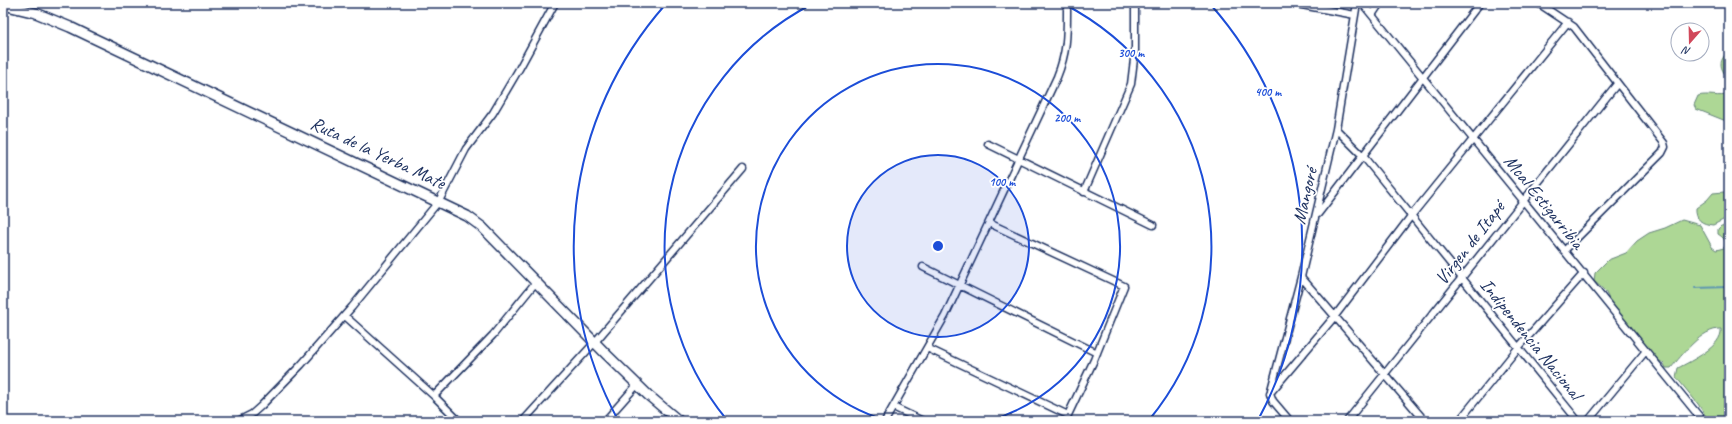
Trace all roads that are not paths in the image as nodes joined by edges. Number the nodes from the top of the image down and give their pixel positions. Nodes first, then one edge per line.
1 (555, 3) edge
2 (1067, 3) edge
3 (1135, 3) edge
4 (1291, 3) edge
5 (1357, 3) edge
6 (1362, 3) edge
7 (1380, 3) edge
8 (1480, 3) edge
9 (1538, 3) edge
10 (3, 5) edge
11 (1372, 14) junction
12 (1355, 15) junction
13 (1568, 22) junction
14 (1424, 78) junction
15 (1617, 84) junction
16 (1336, 129) junction
17 (1473, 138) junction
18 (988, 144) dead end
19 (1363, 156) junction
20 (1019, 159) junction
21 (743, 169) dead end
22 (1084, 192) junction
23 (1523, 200) junction
24 (439, 201) junction
25 (1411, 216) junction
26 (1316, 217) junction
27 (989, 223) junction
28 (1153, 225) dead end
29 (1564, 251) junction
30 (923, 267) dead end
31 (1584, 273) junction
32 (1301, 277) junction
33 (1463, 278) junction
34 (536, 282) junction
35 (960, 285) junction
36 (345, 316) junction
37 (1335, 316) junction
38 (595, 342) junction
39 (927, 348) junction
40 (1518, 348) junction
41 (1645, 352) junction
42 (1097, 353) junction
43 (1385, 375) junction
44 (637, 385) junction
45 (1270, 393) junction
46 (434, 396) junction
47 (893, 407) junction
48 (1068, 415) junction
49 (1462, 420) edge
50 (238, 421) edge
51 (459, 421) edge
52 (523, 421) edge
53 (605, 421) edge
54 (679, 421) edge
55 (885, 421) edge
56 (923, 421) edge
57 (1066, 421) edge
58 (1290, 421) edge
59 (1346, 421) edge
60 (1425, 421) edge
61 (1578, 421) edge
62 (1588, 421) edge
63 (1703, 421) edge

1 - 24 street
2 - 20 street
3 - 22 street
4 - 12 street
5 - 12 street, Mangoré
6 - 11 street, Mcal Estigarribia
7 - 11 street
8 - 14 street
9 - 13 street
10 - 24 main road, Ruta de la Yerba Mate
11 - 14 street, Mcal Estigarribia
12 - 16 street, Mangoré
13 - 15 street
13 - 17 street
14 - 17 street, Mcal Estigarribia
14 - 19 street
15 - 23 street, Virgen de Itapé
15 - 29 street
16 - 19 street, Indipendencia Nacional
16 - 26 street, Mangoré
17 - 23 street, Mcal Estigarribia
17 - 25 street
18 - 20 street
19 - 25 street, Indipendencia Nacional
19 - 26 street
20 - 22 street
20 - 27 street
21 - 38 street
22 - 28 street
23 - 29 street, Mcal Estigarribia
23 - 33 street, Virgen de Itapé
24 - 34 main road, Ruta de la Yerba Mate
24 - 36 street
25 - 33 street, Indipendencia Nacional
25 - 37 street
26 - 32 street, Mangoré
27 - 35 street
27 - 42 street
29 - 31 street, Mcal Estigarribia
30 - 35 street
31 - 40 street
31 - 41 street, Mcal Estigarribia
32 - 37 street
32 - 45 street, Mangoré
33 - 40 street, Indipendencia Nacional
33 - 43 street, Virgen de Itapé
34 - 38 main road, Ruta de la Yerba Mate
34 - 46 street
35 - 39 street
35 - 42 street
36 - 46 street
36 - 50 street
37 - 43 street
37 - 45 street
38 - 44 main road, Ruta de la Yerba Mate
38 - 52 street
39 - 47 street
39 - 48 street
40 - 49 street
40 - 61 street, Indipendencia Nacional
41 - 62 street
41 - 63 street, Mcal Estigarribia
42 - 48 street
43 - 59 street, Virgen de Itapé
43 - 60 street
44 - 53 street
44 - 54 main road, Ruta de la Yerba Mate
45 - 58 street
46 - 51 street
47 - 55 street
47 - 56 street
48 - 57 street

